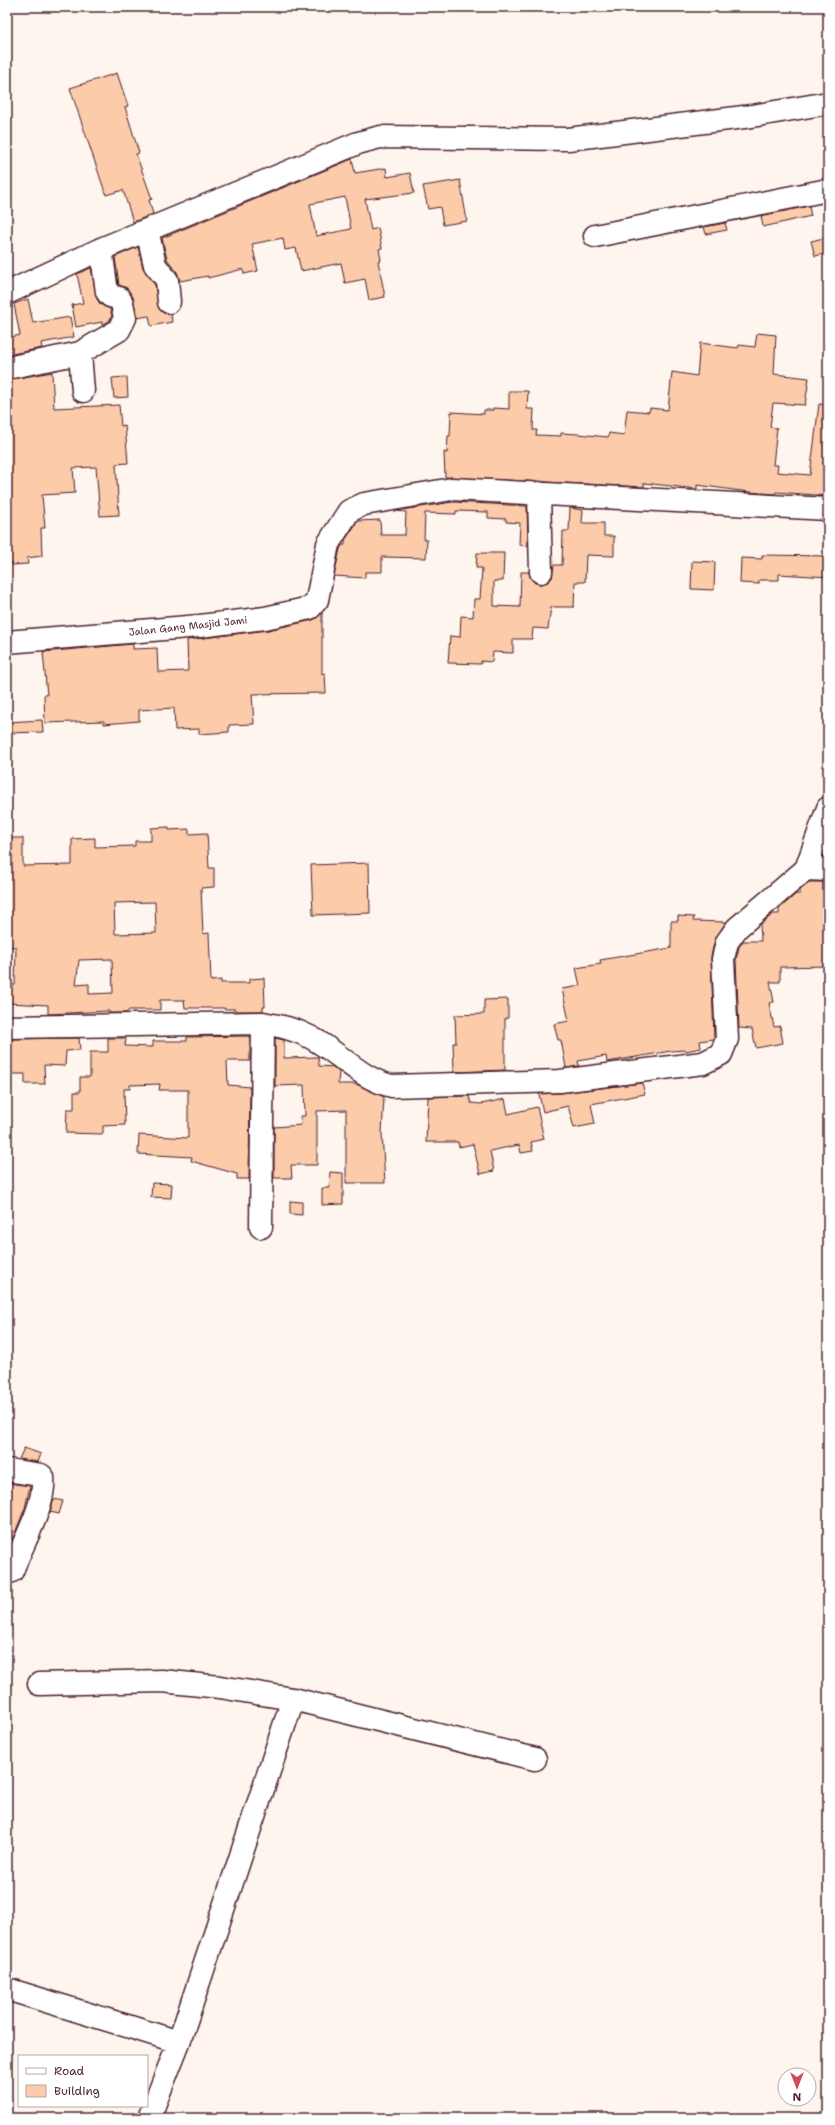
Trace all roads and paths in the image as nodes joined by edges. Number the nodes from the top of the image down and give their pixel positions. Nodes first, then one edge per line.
1 (828, 103) edge
2 (828, 190) edge
3 (147, 230) junction
4 (595, 236) dead end
5 (101, 249) junction
6 (7, 293) edge
7 (170, 302) dead end
8 (80, 353) junction
9 (7, 368) edge
10 (84, 391) dead end
11 (539, 493) junction
12 (828, 509) edge
13 (541, 572) dead end
14 (7, 642) edge
15 (828, 808) edge
16 (806, 869) junction
17 (828, 870) edge
18 (264, 1022) junction
19 (7, 1027) edge
20 (261, 1227) dead end
21 (7, 1470) edge
22 (7, 1573) edge
23 (39, 1684) dead end
24 (293, 1699) junction
25 (535, 1759) dead end
26 (7, 1989) edge
27 (179, 2042) junction
28 (149, 2118) edge

1 - 3 street
2 - 4 street
3 - 5 street
3 - 7 street
5 - 6 street
5 - 8 street
8 - 9 street
8 - 10 street
11 - 12 street, Jalan Gang Masjid Jami
11 - 13 street
11 - 14 street, Jalan Gang Masjid Jami
15 - 16 street
16 - 17 street
16 - 18 street
18 - 19 street
18 - 20 street
21 - 22 street
23 - 24 street
24 - 25 street
24 - 27 street
26 - 27 street
27 - 28 street

